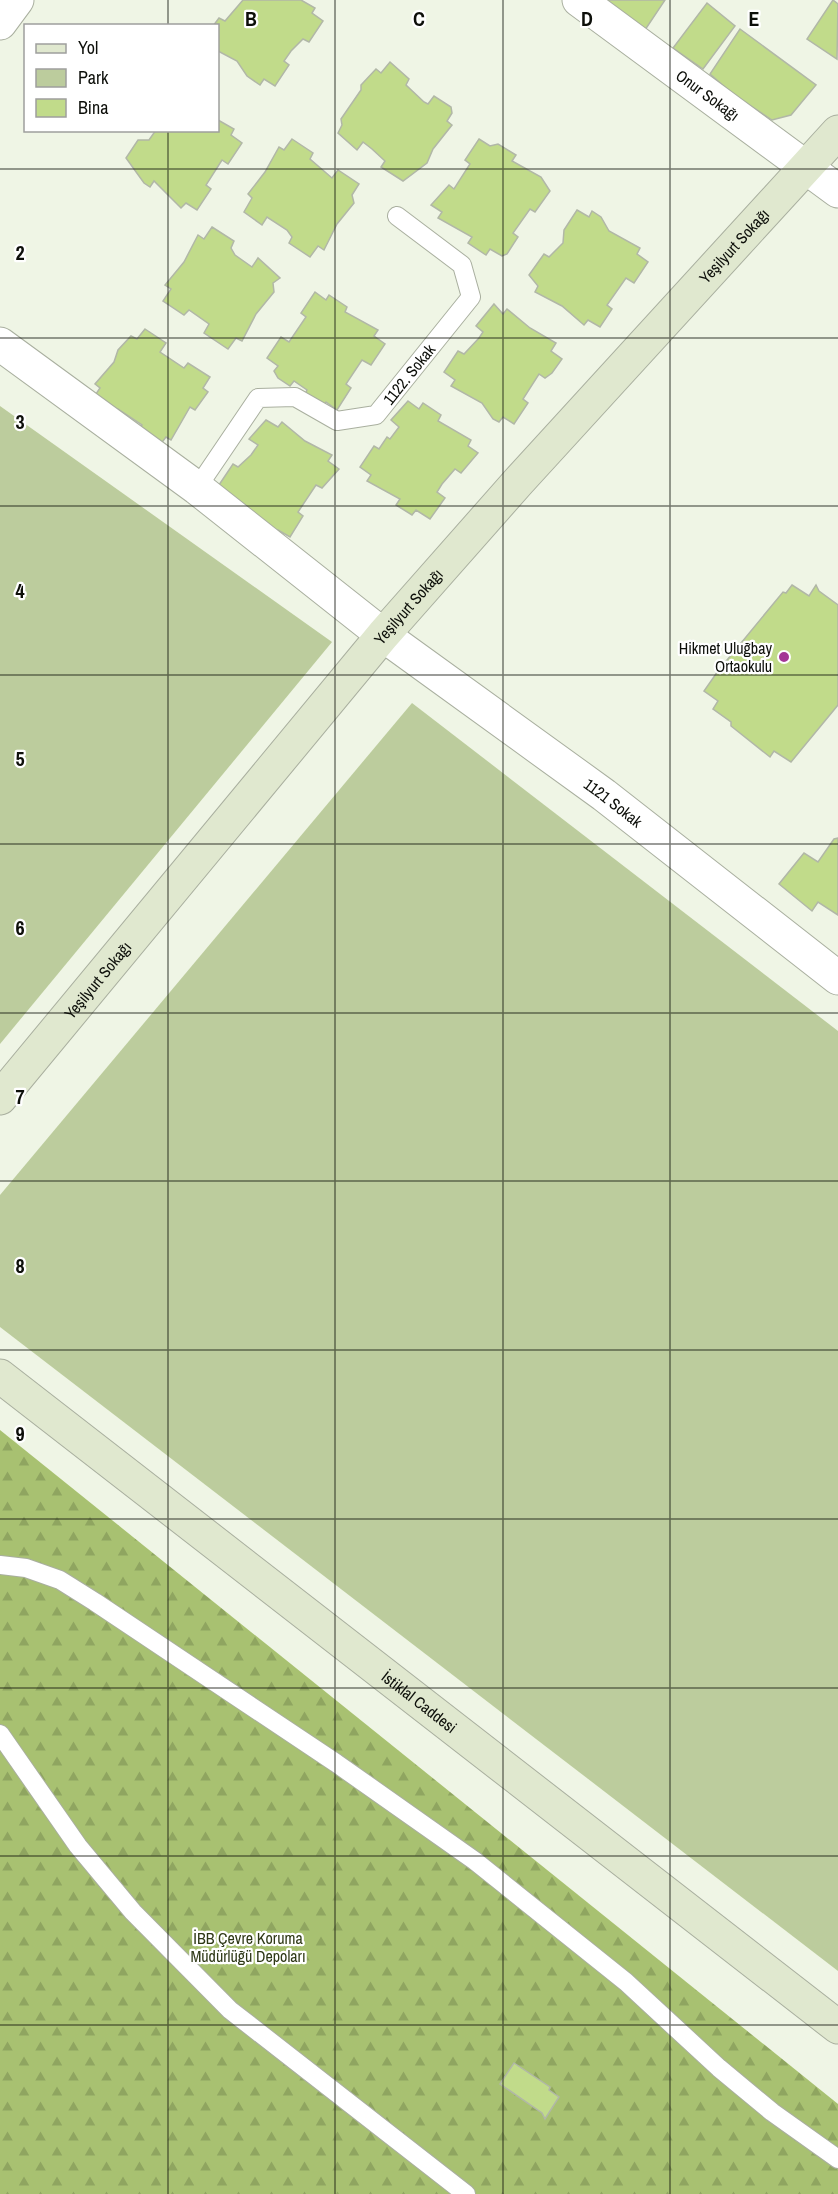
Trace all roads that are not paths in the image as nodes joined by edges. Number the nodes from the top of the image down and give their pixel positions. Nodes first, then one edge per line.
1 (17, 0) edge
2 (579, 0) edge
3 (0, 23) edge
4 (838, 132) edge
5 (806, 167) junction
6 (838, 191) edge
7 (397, 216) dead end
8 (0, 344) edge
9 (197, 488) junction
10 (383, 635) junction
11 (838, 978) edge
12 (0, 1098) edge
13 (0, 1376) edge
14 (0, 1565) edge
15 (0, 1734) edge
16 (838, 2027) edge
17 (838, 2159) edge
18 (466, 2194) edge

1 - 3 street
2 - 5 street, Onur Sokağı
4 - 5 main road, Yeşilyurt Sokağı
5 - 6 street, Onur Sokağı
5 - 10 main road, Yeşilyurt Sokağı
7 - 9 lane, 1122. Sokak
8 - 9 street, 1121 Sokak
9 - 10 street, 1121 Sokak
10 - 11 street, 1121 Sokak
10 - 12 main road, Yeşilyurt Sokağı
13 - 16 main road, İstiklal Caddesi
14 - 17 lane
15 - 18 lane

